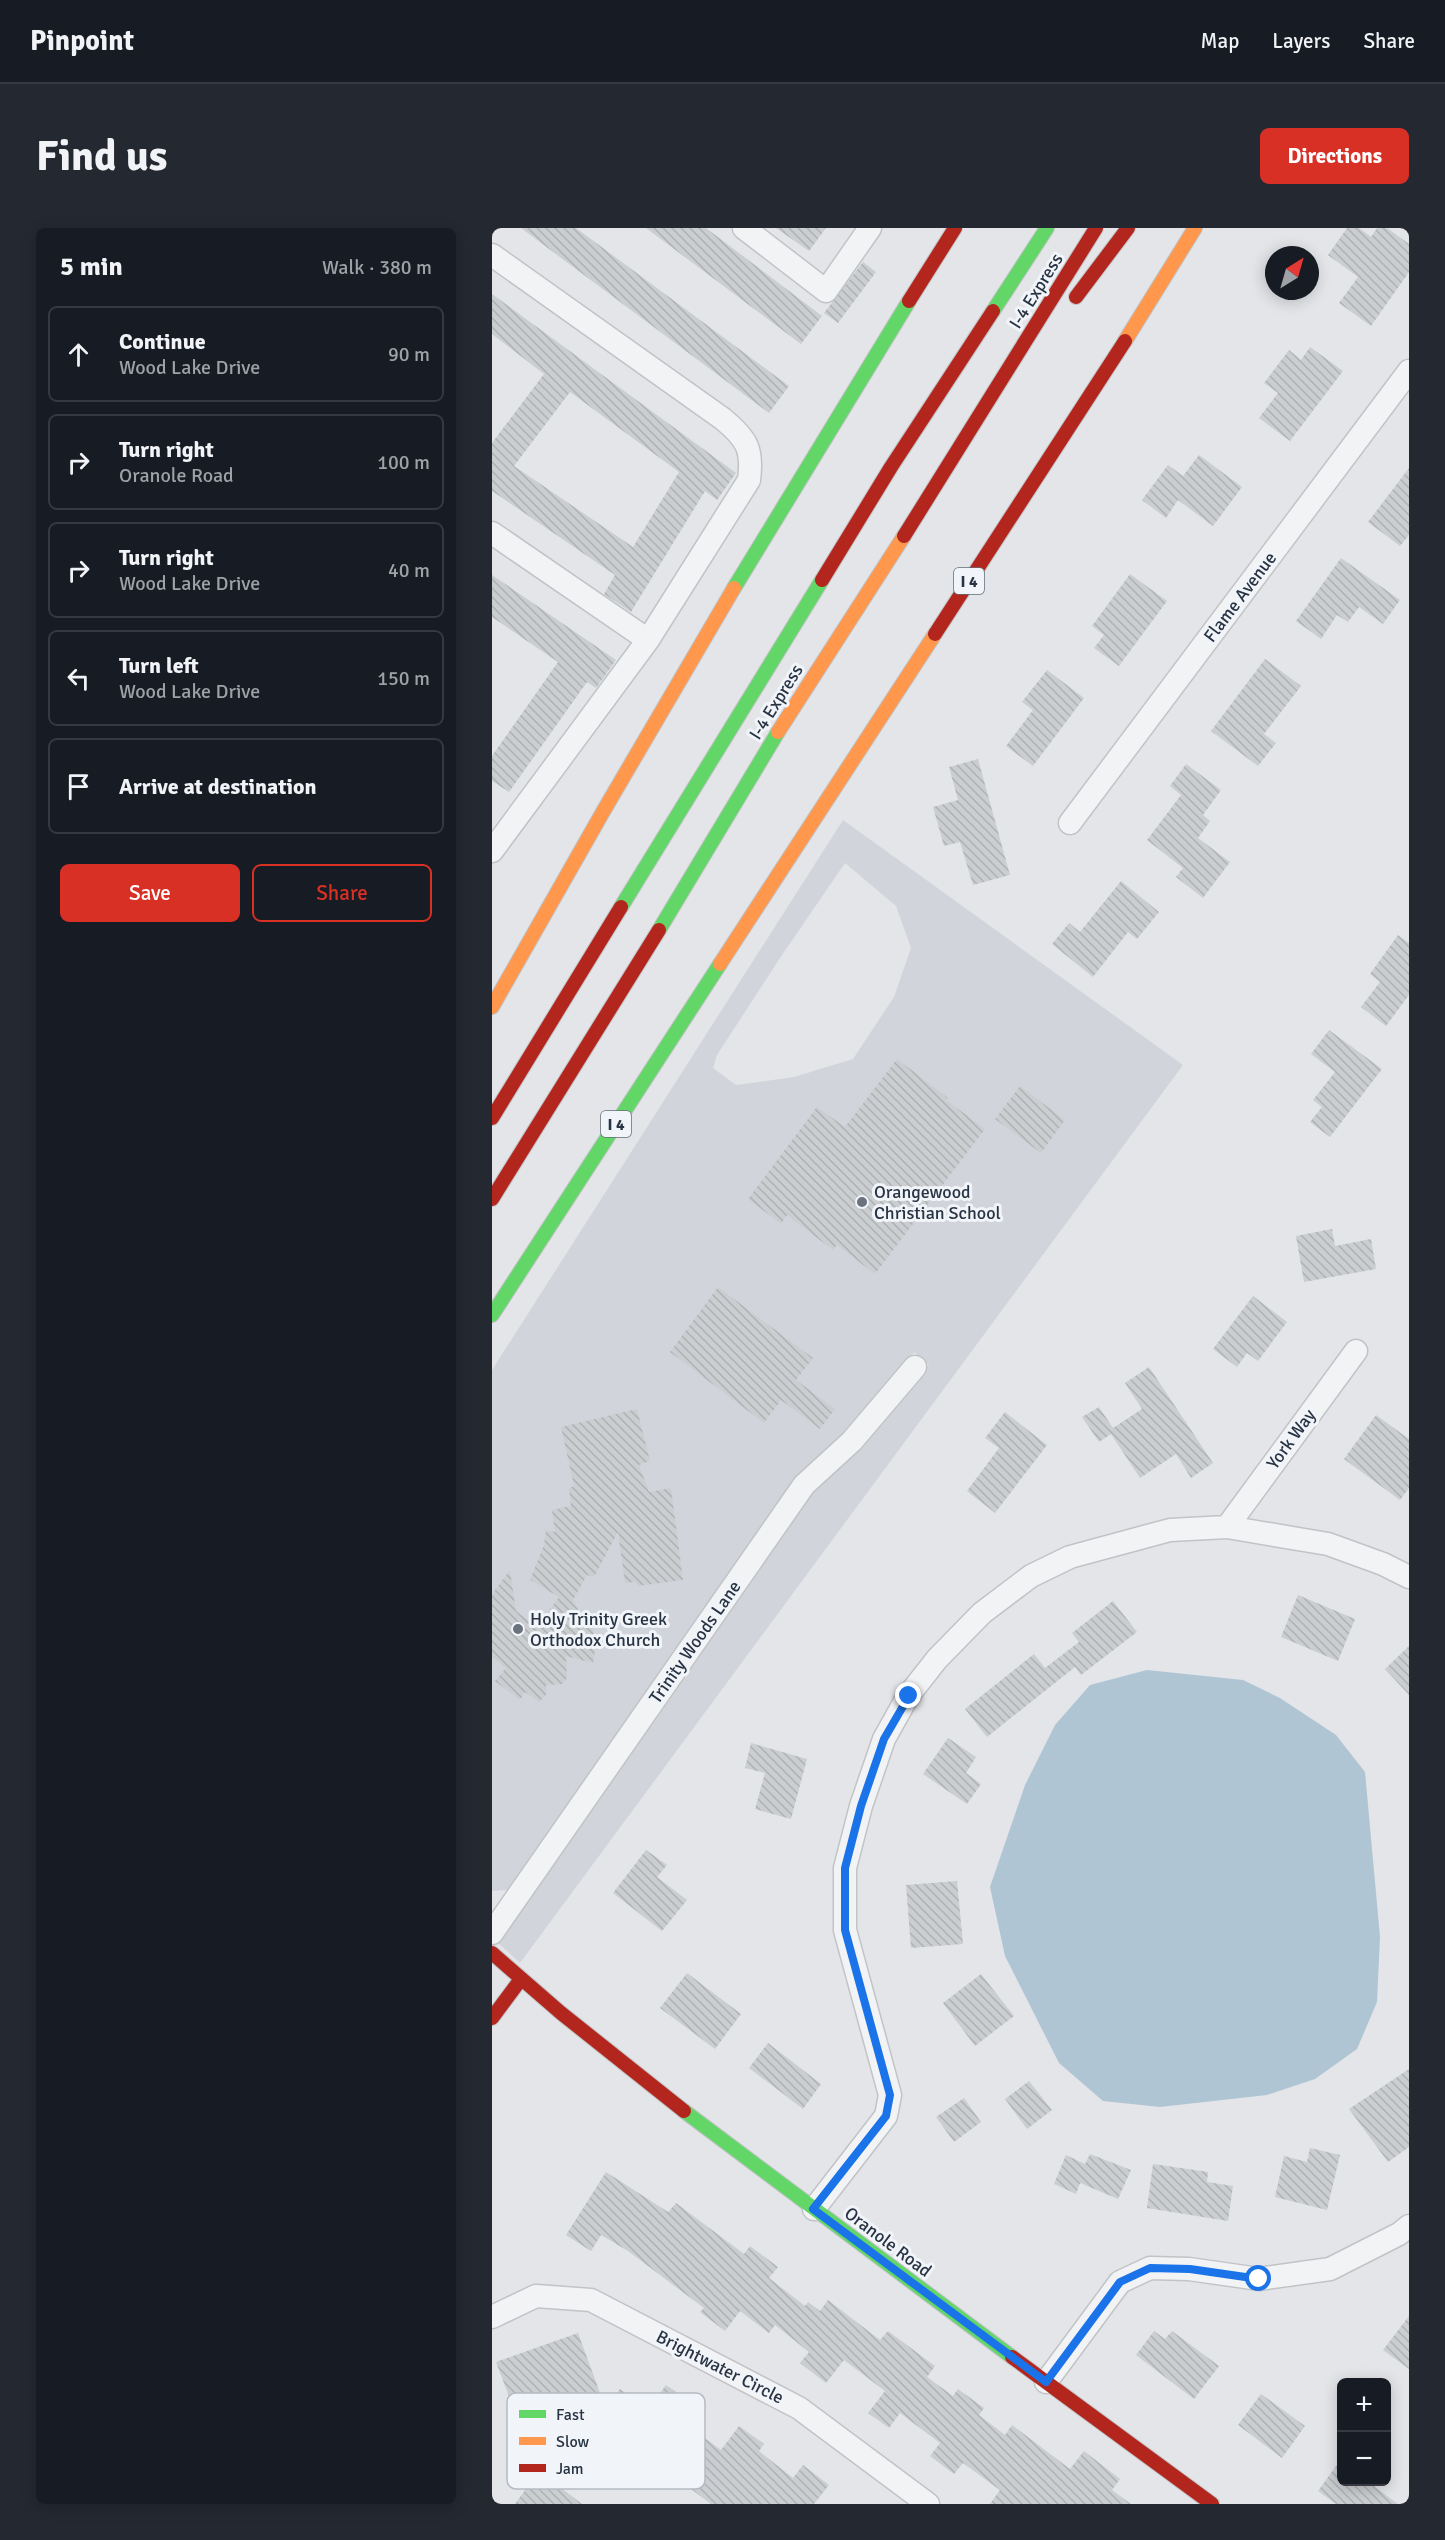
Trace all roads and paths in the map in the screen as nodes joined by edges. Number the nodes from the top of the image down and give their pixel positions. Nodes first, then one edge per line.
1 (744, 228) edge
2 (870, 228) edge
3 (955, 228) edge
4 (1047, 228) edge
5 (1096, 228) edge
6 (1128, 228) edge
7 (1195, 228) edge
8 (492, 255) edge
9 (1011, 258) dead end
10 (1064, 311) dead end
11 (1043, 339) dead end
12 (955, 369) junction
13 (1409, 371) edge
14 (958, 450) junction
15 (492, 533) edge
16 (648, 640) junction
17 (1070, 823) dead end
18 (492, 851) edge
19 (492, 1007) edge
20 (492, 1118) edge
21 (492, 1199) edge
22 (492, 1315) edge
23 (1356, 1351) dead end
24 (915, 1366) dead end
25 (1227, 1527) junction
26 (1409, 1577) edge
27 (492, 1933) edge
28 (492, 1953) edge
29 (521, 1979) junction
30 (492, 2018) edge
31 (813, 2209) junction
32 (1409, 2226) edge
33 (492, 2317) edge
34 (1046, 2382) junction
35 (928, 2504) edge
36 (1212, 2504) edge

1 - 2 street
3 - 19 main road
4 - 12 main road, I-4 Express
5 - 14 main road, I-4 Express
6 - 10 main road
7 - 22 main road, I 4
8 - 16 street
9 - 12 main road
11 - 14 main road
12 - 20 main road, I-4 Express
13 - 17 street, Flame Avenue
14 - 21 main road, I-4 Express
15 - 16 street
16 - 18 street
23 - 25 street, York Way
24 - 27 street, Trinity Woods Lane
25 - 26 street
25 - 31 street
28 - 29 main road, Oranole Road
29 - 30 main road
29 - 31 main road, Oranole Road
31 - 34 main road, Oranole Road
32 - 34 street
33 - 35 street, Brightwater Circle
34 - 36 main road, Oranole Road

